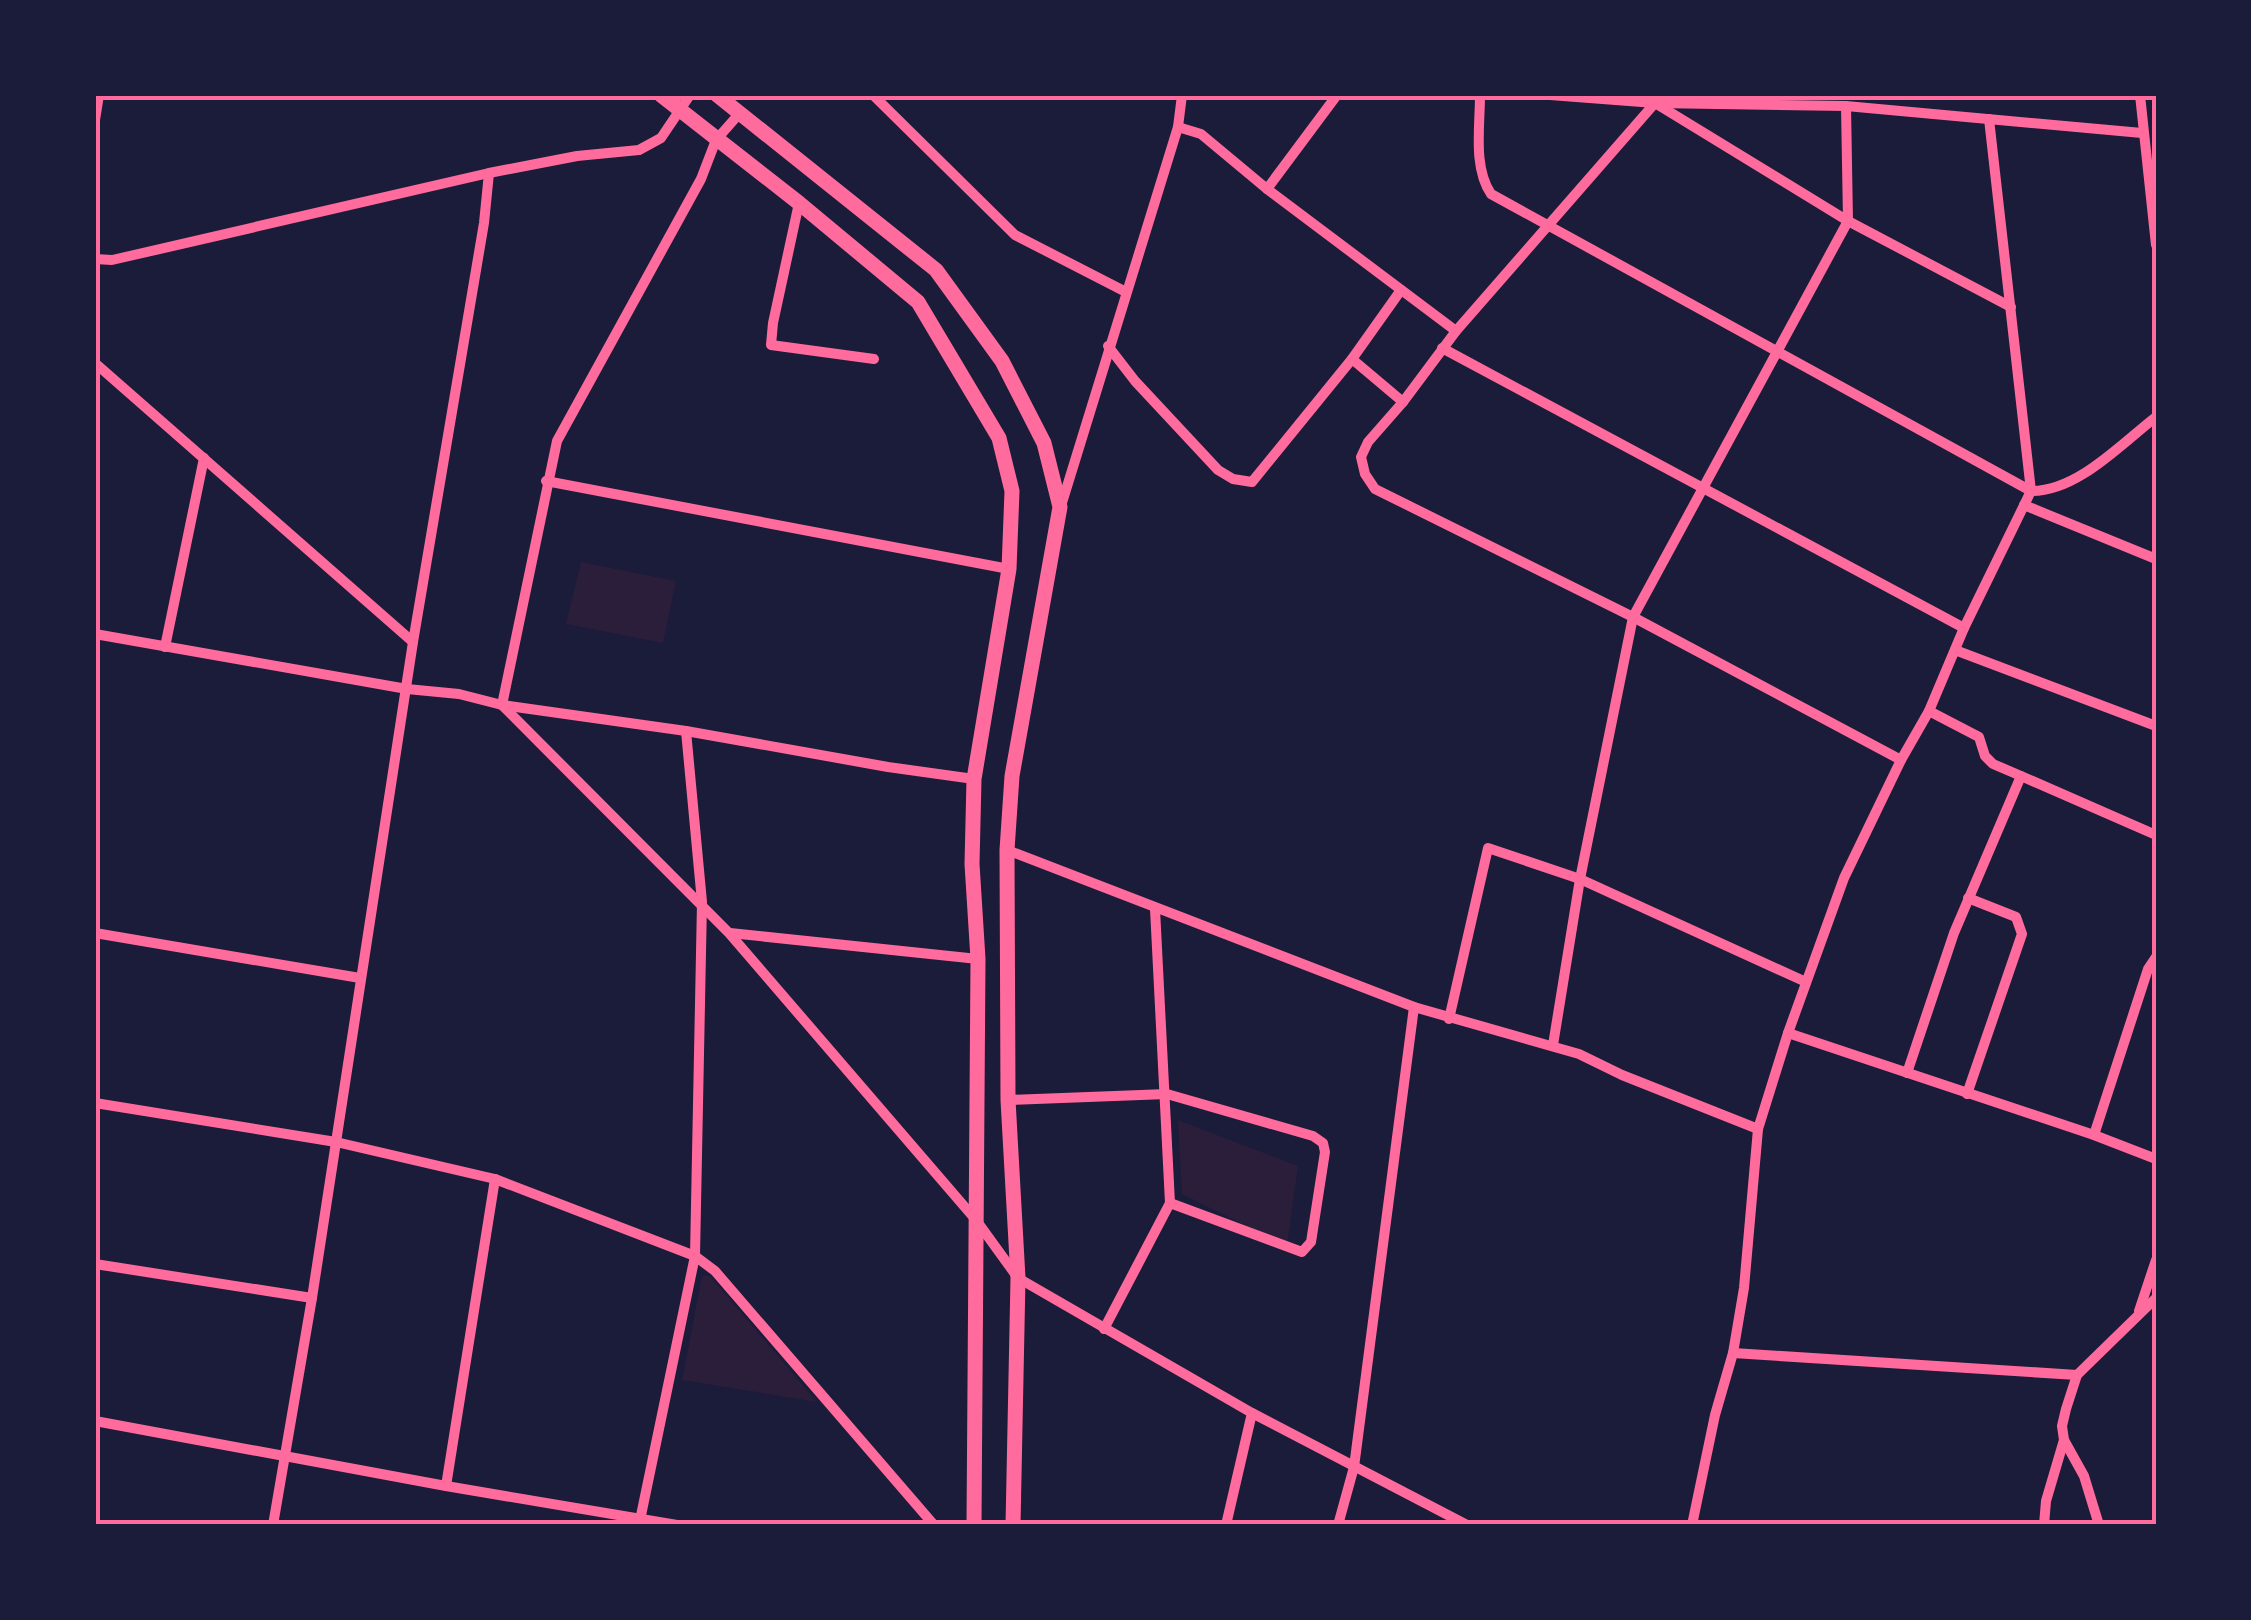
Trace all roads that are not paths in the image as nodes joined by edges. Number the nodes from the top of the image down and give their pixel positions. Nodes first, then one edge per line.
1 (100, 95) edge
2 (661, 95) edge
3 (717, 95) edge
4 (873, 95) edge
5 (1182, 95) edge
6 (1336, 95) edge
7 (1480, 95) edge
8 (1550, 95) edge
9 (1563, 95) edge
10 (2140, 95) edge
11 (686, 102) edge
12 (1655, 103) junction
13 (1846, 106) junction
14 (739, 114) junction
15 (1989, 119) junction
16 (95, 120) edge
17 (2156, 124) edge
18 (1178, 127) junction
19 (2142, 128) junction
20 (716, 140) junction
21 (488, 173) junction
22 (1267, 189) junction
23 (799, 203) junction
24 (1848, 221) junction
25 (1548, 226) junction
26 (2156, 246) edge
27 (95, 259) edge
28 (1402, 290) junction
29 (1126, 292) junction
30 (2011, 308) junction
31 (1456, 331) junction
32 (1108, 346) junction
33 (1442, 348) junction
34 (1778, 351) junction
35 (874, 359) dead end
36 (1352, 359) junction
37 (95, 364) edge
38 (1403, 402) junction
39 (2156, 417) edge
40 (204, 458) junction
41 (546, 481) junction
42 (1704, 490) junction
43 (2031, 492) junction
44 (2024, 505) junction
45 (1060, 507) junction
46 (2156, 559) edge
47 (1009, 568) junction
48 (1634, 617) junction
49 (1964, 628) junction
50 (95, 634) edge
51 (413, 642) junction
52 (165, 647) junction
53 (1955, 650) junction
54 (407, 688) junction
55 (502, 705) junction
56 (1928, 712) junction
57 (2156, 726) edge
58 (686, 731) junction
59 (1901, 760) junction
60 (2022, 776) junction
61 (974, 779) junction
62 (2156, 835) edge
63 (1007, 850) junction
64 (1580, 879) junction
65 (1968, 898) junction
66 (702, 902) junction
67 (1156, 910) junction
68 (95, 932) edge
69 (729, 933) junction
70 (2156, 957) edge
71 (978, 959) junction
72 (360, 978) junction
73 (1806, 982) junction
74 (1414, 1007) junction
75 (1449, 1019) junction
76 (1788, 1033) junction
77 (1553, 1046) junction
78 (1907, 1073) junction
79 (1167, 1094) junction
80 (1967, 1094) junction
81 (1008, 1100) junction
82 (95, 1103) edge
83 (1758, 1129) junction
84 (2094, 1135) junction
85 (336, 1142) junction
86 (2156, 1159) edge
87 (495, 1179) junction
88 (1170, 1202) junction
89 (976, 1220) junction
90 (695, 1256) junction
91 (2156, 1260) edge
92 (95, 1264) edge
93 (1018, 1278) junction
94 (312, 1298) junction
95 (2156, 1298) edge
96 (2137, 1316) junction
97 (1104, 1329) junction
98 (1733, 1353) junction
99 (2076, 1375) junction
100 (1252, 1413) junction
101 (95, 1421) edge
102 (2064, 1440) junction
103 (286, 1456) junction
104 (1354, 1467) junction
105 (446, 1486) junction
106 (639, 1522) edge
107 (1453, 1522) edge
108 (273, 1525) edge
109 (677, 1525) edge
110 (934, 1525) edge
111 (974, 1525) edge
112 (1013, 1525) edge
113 (1226, 1525) edge
114 (1338, 1525) edge
115 (1468, 1525) edge
116 (1692, 1525) edge
117 (2044, 1525) edge
118 (2099, 1525) edge

1 - 16 street
2 - 11 main road
3 - 14 main road
4 - 29 street
5 - 18 street
6 - 22 street
7 - 25 street
8 - 9 street
9 - 12 street
10 - 19 street
11 - 20 main road
11 - 21 street
12 - 13 street
12 - 24 street
12 - 25 street
13 - 15 street
13 - 24 street
14 - 20 street
14 - 45 main road
15 - 19 street
15 - 30 street
17 - 19 street
18 - 22 street
18 - 29 street
19 - 26 street
20 - 23 main road
20 - 41 street
21 - 27 street
21 - 51 street
22 - 28 street
23 - 35 street
23 - 47 main road
24 - 30 street
24 - 34 street
25 - 31 street
25 - 34 street
28 - 31 street
28 - 36 street
29 - 32 street
30 - 43 street
31 - 33 street
32 - 36 street
32 - 45 street
33 - 38 street
33 - 42 street
34 - 42 street
34 - 43 street
36 - 38 street
37 - 40 street
38 - 48 street
39 - 43 street
40 - 51 street
40 - 52 street
41 - 47 street
41 - 55 street
42 - 48 street
42 - 49 street
43 - 44 street
44 - 46 street
44 - 49 street
45 - 63 main road
47 - 61 main road
48 - 59 street
48 - 64 street
49 - 53 street
50 - 52 street
51 - 54 street
52 - 54 street
53 - 56 street
53 - 57 street
54 - 55 street
54 - 72 street
55 - 58 street
55 - 66 street
56 - 59 street
56 - 60 street
58 - 61 street
58 - 66 street
59 - 73 street
60 - 62 street
60 - 65 street
61 - 71 main road
63 - 67 street
63 - 81 main road
64 - 73 street
64 - 75 street
64 - 77 street
65 - 78 street
65 - 80 street
66 - 69 street
66 - 90 street
67 - 74 street
67 - 79 street
68 - 72 street
69 - 71 street
69 - 89 street
70 - 84 street
71 - 89 main road
72 - 85 street
73 - 76 street
74 - 75 street
74 - 104 street
75 - 77 street
76 - 78 street
76 - 83 street
77 - 83 street
78 - 80 street
79 - 81 street
79 - 88 street
79 - 88 street
80 - 84 street
81 - 93 main road
82 - 85 street
83 - 98 street
84 - 86 street
85 - 87 street
85 - 94 street
87 - 90 street
87 - 105 street
88 - 97 street
89 - 93 street
89 - 111 main road
90 - 106 street
90 - 110 street
91 - 96 street
92 - 94 street
93 - 97 street
93 - 112 main road
94 - 103 street
95 - 96 street
96 - 99 street
97 - 100 street
98 - 99 street
98 - 116 street
99 - 102 street
100 - 104 street
100 - 113 street
101 - 103 street
102 - 117 street
102 - 118 street
103 - 105 street
103 - 108 street
104 - 107 street
104 - 114 street
105 - 106 street
106 - 109 street
107 - 115 street

